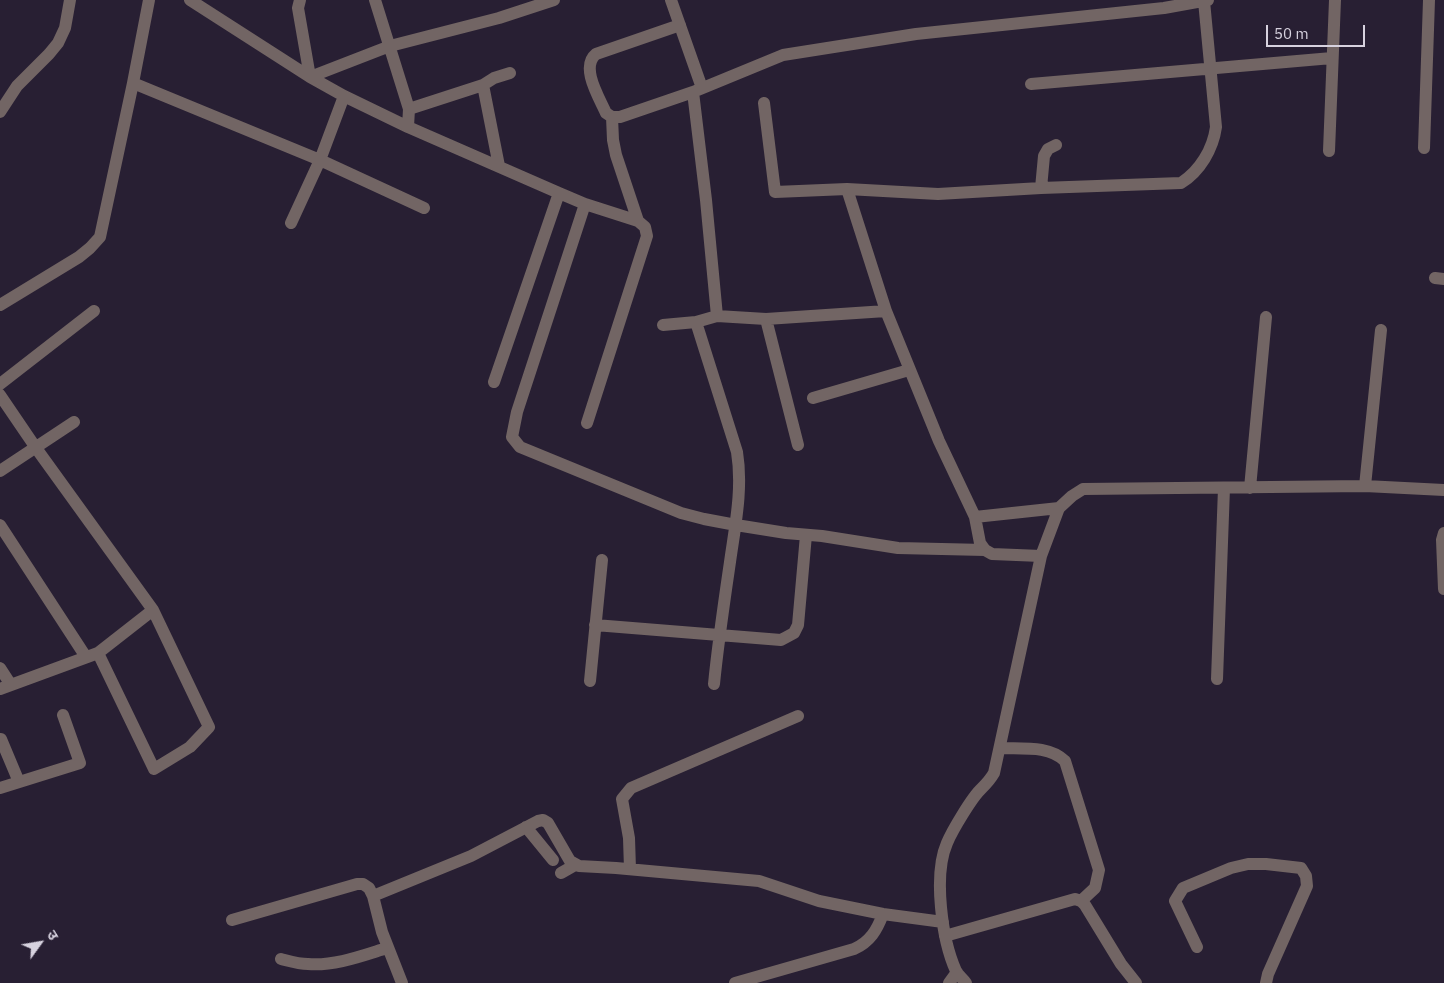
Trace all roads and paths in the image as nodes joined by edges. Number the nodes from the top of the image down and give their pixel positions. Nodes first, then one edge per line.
1 (70, 0) edge
2 (149, 0) edge
3 (190, 0) edge
4 (300, 0) edge
5 (375, 0) edge
6 (554, 0) edge
7 (671, 0) edge
8 (1206, 0) edge
9 (1335, 0) edge
10 (1430, 0) edge
11 (680, 25) junction
12 (390, 46) junction
13 (1332, 58) junction
14 (1209, 69) junction
15 (510, 73) dead end
16 (310, 77) junction
17 (133, 83) junction
18 (483, 84) junction
19 (1031, 84) dead end
20 (698, 90) junction
21 (344, 96) junction
22 (764, 103) dead end
23 (409, 109) junction
24 (0, 112) edge
25 (612, 116) junction
26 (408, 127) junction
27 (1056, 145) dead end
28 (1424, 148) dead end
29 (1329, 151) dead end
30 (320, 160) junction
31 (499, 166) junction
32 (1041, 188) junction
33 (847, 189) junction
34 (559, 193) junction
35 (585, 204) junction
36 (424, 208) dead end
37 (638, 221) junction
38 (291, 222) dead end
39 (0, 305) edge
40 (94, 311) dead end
41 (886, 311) junction
42 (717, 316) junction
43 (1266, 317) dead end
44 (766, 319) junction
45 (696, 322) junction
46 (663, 325) dead end
47 (1381, 330) dead end
48 (909, 370) junction
49 (494, 382) dead end
50 (0, 384) edge
51 (0, 395) edge
52 (814, 398) dead end
53 (74, 422) dead end
54 (587, 423) dead end
55 (798, 445) dead end
56 (36, 448) junction
57 (0, 471) edge
58 (1365, 486) junction
59 (1224, 488) junction
60 (1250, 488) junction
61 (1444, 490) edge
62 (1060, 508) junction
63 (975, 517) junction
64 (0, 525) edge
65 (736, 525) junction
66 (1444, 532) edge
67 (806, 535) junction
68 (985, 550) junction
69 (1041, 556) junction
70 (602, 560) dead end
71 (1444, 589) edge
72 (153, 610) junction
73 (596, 625) junction
74 (719, 636) junction
75 (92, 655) junction
76 (0, 668) edge
77 (1217, 679) dead end
78 (590, 680) dead end
79 (714, 684) dead end
80 (6, 687) edge
81 (63, 716) dead end
82 (798, 716) dead end
83 (1, 739) edge
84 (1000, 748) junction
85 (18, 782) junction
86 (0, 788) edge
87 (526, 827) junction
88 (554, 860) dead end
89 (575, 865) junction
90 (630, 869) junction
91 (561, 873) dead end
92 (373, 896) junction
93 (1081, 901) junction
94 (883, 914) junction
95 (232, 920) dead end
96 (943, 922) junction
97 (945, 936) junction
98 (1197, 947) dead end
99 (387, 948) junction
100 (281, 959) dead end
101 (957, 972) junction
102 (402, 983) edge
103 (735, 983) edge
104 (949, 983) edge
105 (966, 983) edge
106 (1136, 983) edge
107 (1266, 983) edge

1 - 24 street
2 - 17 street
3 - 16 street
4 - 16 street
5 - 12 street
6 - 12 street
7 - 11 street
8 - 14 street
8 - 20 street
9 - 13 street
10 - 28 street
11 - 20 street
11 - 25 street
12 - 16 street
12 - 23 street
13 - 14 street
13 - 29 street
14 - 19 street
14 - 32 street
15 - 18 street
16 - 21 street
17 - 30 street
17 - 39 street
18 - 23 street
18 - 31 street
20 - 25 street
20 - 42 street
21 - 26 street
21 - 30 street
22 - 33 street
23 - 26 street
25 - 37 street
26 - 31 street
27 - 32 street
30 - 36 street
30 - 38 street
31 - 34 street
32 - 33 street
33 - 41 street
34 - 35 street
34 - 49 street
35 - 37 street
35 - 65 street
37 - 54 street
40 - 50 street
41 - 44 street
41 - 48 street
42 - 44 street
42 - 45 street
43 - 60 street
44 - 55 street
45 - 46 street
45 - 65 street
47 - 58 street
48 - 52 street
48 - 63 street
51 - 56 street
53 - 56 street
56 - 57 street
56 - 72 street
58 - 60 street
58 - 61 street
59 - 60 street
59 - 62 street
59 - 77 street
62 - 63 street
62 - 69 street
63 - 68 street
64 - 75 street
65 - 67 street
65 - 74 street
66 - 71 street
67 - 68 street
67 - 74 street
68 - 69 street
69 - 84 street
70 - 73 street
72 - 75 street
72 - 75 street
73 - 74 street
73 - 78 street
74 - 79 street
75 - 80 street
76 - 80 street
81 - 85 street
82 - 90 street
83 - 85 street
84 - 93 street
84 - 96 street
85 - 86 street
87 - 88 street
87 - 89 street
87 - 92 street
89 - 90 street
89 - 91 street
90 - 94 street
92 - 95 street
92 - 99 street
93 - 97 street
93 - 106 street
94 - 96 street
94 - 103 street
96 - 97 street
97 - 101 street
98 - 107 street
99 - 100 street
99 - 102 street
101 - 104 street
101 - 105 street

